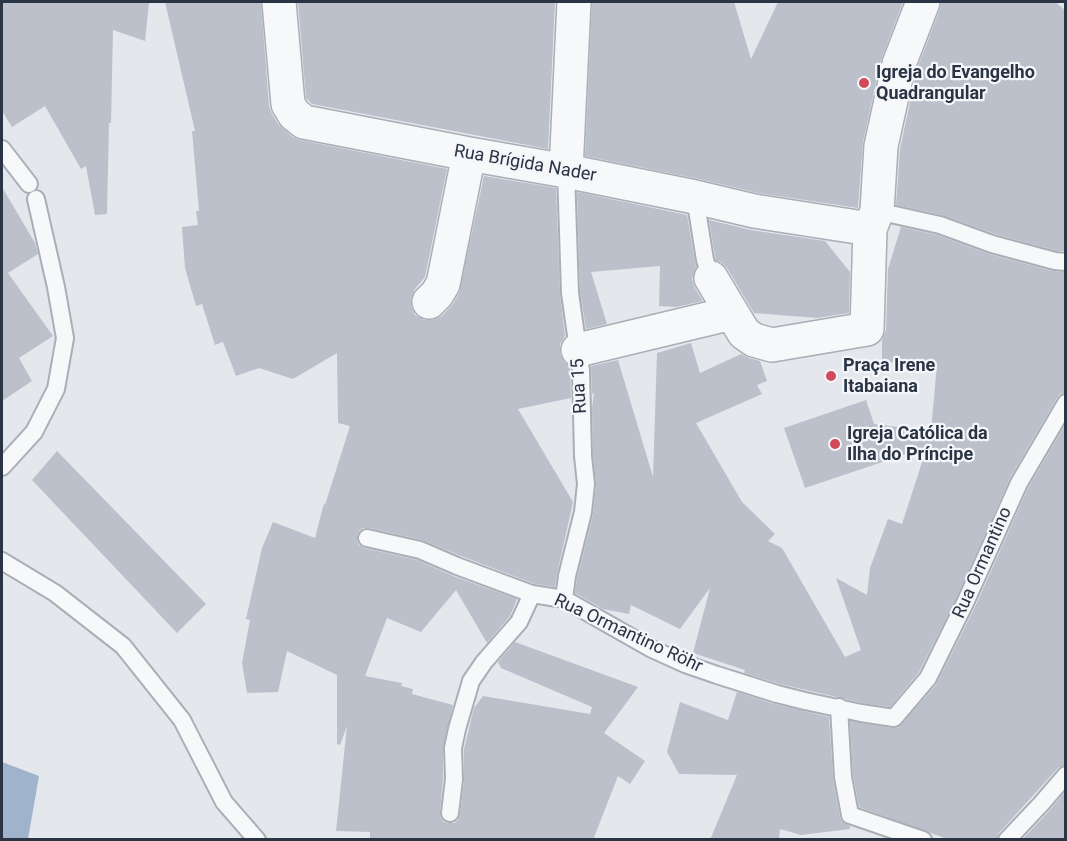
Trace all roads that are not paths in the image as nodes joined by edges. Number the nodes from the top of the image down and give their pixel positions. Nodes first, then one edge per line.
1 (279, 2) edge
2 (574, 2) edge
3 (923, 2) edge
4 (2, 148) edge
5 (469, 154) junction
6 (566, 171) junction
7 (695, 197) junction
8 (874, 220) junction
9 (1065, 262) edge
10 (711, 278) joint
11 (429, 302) dead end
12 (732, 313) junction
13 (578, 350) junction
14 (1065, 403) edge
15 (2, 467) edge
16 (367, 538) dead end
17 (2, 561) edge
18 (532, 594) junction
19 (564, 599) junction
20 (839, 707) junction
21 (894, 718) joint
22 (1065, 775) edge
23 (450, 813) dead end
24 (1009, 839) edge
25 (257, 840) edge
26 (923, 840) edge

1 - 5 street, Rua Brígida Nader
2 - 6 street
3 - 8 street
4 - 15 lane
5 - 6 street, Rua Brígida Nader
5 - 11 street
6 - 7 street, Rua Brígida Nader
6 - 13 lane, Rua 15
7 - 8 street, Rua Brígida Nader
7 - 10 lane
8 - 9 lane, Rua Brígida Nader
8 - 12 street
10 - 12 street
12 - 13 street
13 - 19 lane, Rua 15
14 - 21 lane, Rua Ormantino
16 - 18 lane, Rua Ormantino Röhr
17 - 25 lane
18 - 19 lane, Rua Ormantino Röhr
18 - 23 lane
19 - 20 lane, Rua Ormantino Röhr
20 - 21 lane, Rua Ormantino Röhr
20 - 26 lane
22 - 24 lane

